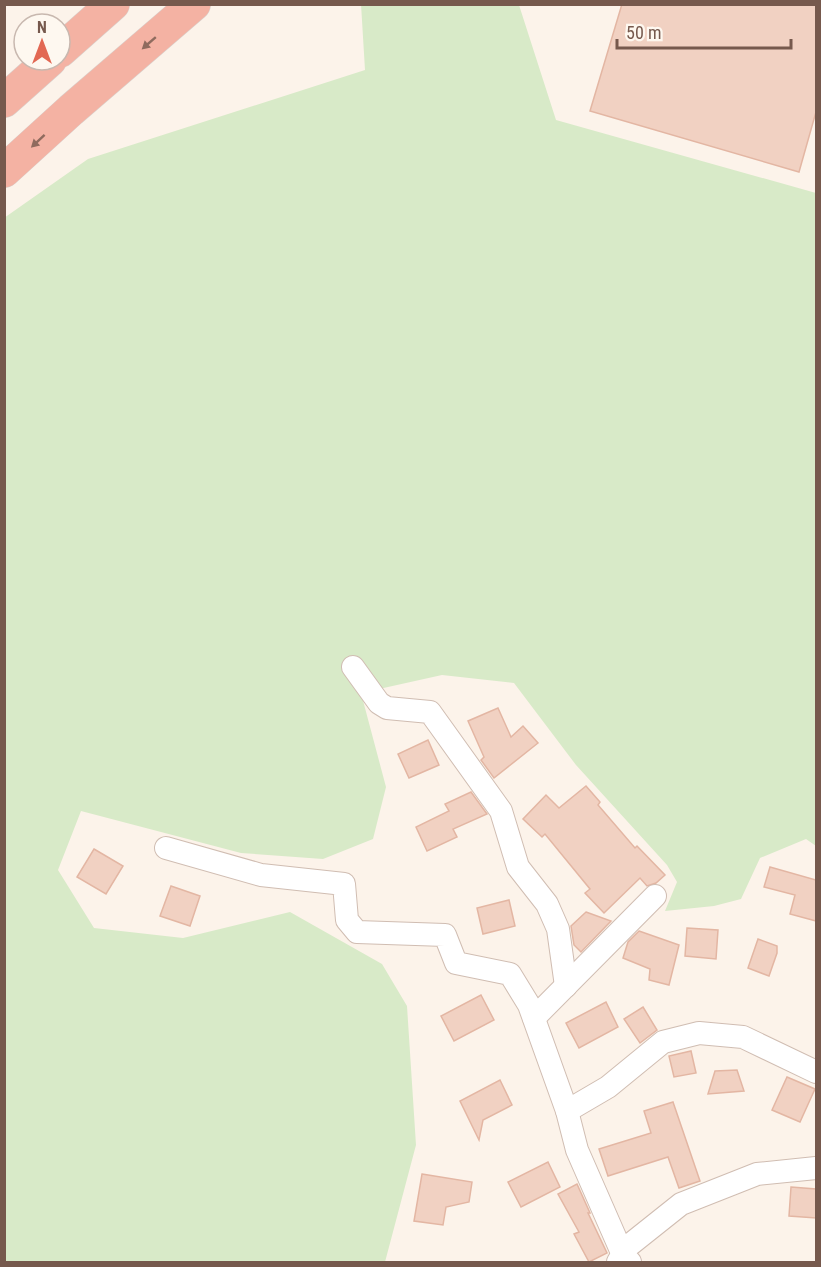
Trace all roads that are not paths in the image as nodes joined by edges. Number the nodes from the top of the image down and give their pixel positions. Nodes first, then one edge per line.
1 (113, 4) edge
2 (194, 4) edge
3 (72, 40) edge
4 (37, 72) edge
5 (4, 101) edge
6 (4, 171) edge
7 (353, 667) dead end
8 (166, 848) dead end
9 (655, 896) dead end
10 (566, 986) junction
11 (534, 1018) junction
12 (816, 1072) edge
13 (567, 1111) junction
14 (816, 1168) edge
15 (624, 1260) edge

1 - 3 highway
2 -> 6 highway
4 - 5 highway
7 - 10 street
8 - 11 street
9 - 10 street
10 - 11 street
11 - 13 street
12 - 13 street
13 - 15 street
14 - 15 street

